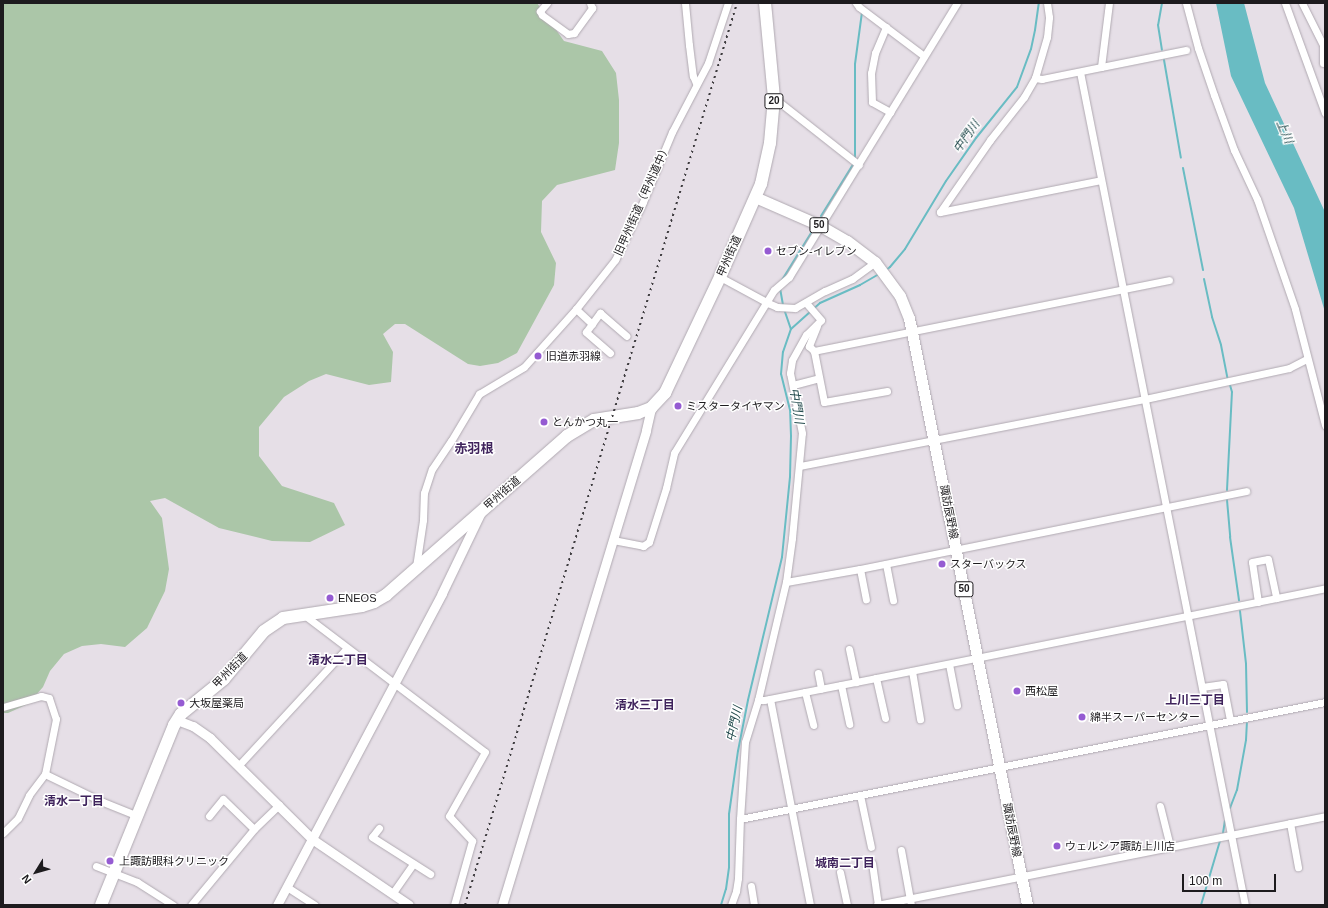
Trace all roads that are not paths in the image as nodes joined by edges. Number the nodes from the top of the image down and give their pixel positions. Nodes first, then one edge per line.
1 (547, 3) edge
2 (590, 3) edge
3 (686, 3) edge
4 (728, 3) edge
5 (766, 3) edge
6 (958, 3) edge
7 (1047, 3) edge
8 (1109, 3) edge
9 (1186, 3) edge
10 (1285, 3) edge
11 (1302, 3) edge
12 (857, 5) edge
13 (886, 27) junction
14 (1186, 50) dead end
15 (924, 56) junction
16 (1324, 62) edge
17 (1101, 68) junction
18 (1080, 72) junction
19 (1035, 78) junction
20 (696, 84) junction
21 (774, 98) junction
22 (890, 112) junction
23 (1325, 113) edge
24 (856, 163) junction
25 (1101, 180) junction
26 (756, 197) junction
27 (820, 226) junction
28 (876, 263) junction
29 (720, 277) junction
30 (1169, 280) dead end
31 (1123, 290) junction
32 (768, 303) junction
33 (807, 303) junction
34 (576, 309) junction
35 (818, 321) junction
36 (592, 324) junction
37 (913, 331) junction
38 (626, 336) dead end
39 (814, 351) junction
40 (610, 353) dead end
41 (1307, 359) junction
42 (820, 378) junction
43 (793, 385) junction
44 (887, 391) dead end
45 (1145, 399) junction
46 (651, 408) junction
47 (1325, 425) edge
48 (935, 440) junction
49 (800, 466) junction
50 (1246, 491) dead end
51 (1166, 508) junction
52 (482, 510) junction
53 (613, 540) junction
54 (956, 549) junction
55 (886, 564) junction
56 (416, 568) junction
57 (860, 569) junction
58 (786, 582) junction
59 (1325, 588) edge
60 (1276, 598) junction
61 (866, 599) dead end
62 (893, 600) dead end
63 (1258, 602) junction
64 (303, 614) junction
65 (1188, 616) junction
66 (347, 648) junction
67 (849, 649) dead end
68 (978, 658) junction
69 (949, 664) junction
70 (912, 671) junction
71 (818, 673) dead end
72 (876, 678) junction
73 (856, 682) junction
74 (395, 683) junction
75 (841, 685) junction
76 (1202, 687) junction
77 (821, 689) junction
78 (805, 692) junction
79 (770, 699) junction
80 (758, 700) junction
81 (1325, 702) edge
82 (957, 705) dead end
83 (3, 707) edge
84 (885, 718) dead end
85 (920, 719) dead end
86 (177, 720) junction
87 (1230, 720) junction
88 (849, 724) dead end
89 (813, 725) dead end
90 (1209, 725) junction
91 (239, 766) junction
92 (1000, 767) junction
93 (45, 774) junction
94 (860, 795) junction
95 (279, 805) junction
96 (1160, 806) dead end
97 (790, 809) junction
98 (137, 816) junction
99 (209, 816) dead end
100 (1325, 816) edge
101 (740, 819) junction
102 (1290, 823) junction
103 (379, 828) dead end
104 (254, 829) junction
105 (3, 833) edge
106 (1231, 834) junction
107 (312, 839) junction
108 (1170, 846) junction
109 (871, 847) dead end
110 (901, 850) dead end
111 (872, 863) dead end
112 (413, 864) junction
113 (96, 866) dead end
114 (1298, 867) dead end
115 (840, 872) dead end
116 (114, 873) junction
117 (430, 874) dead end
118 (1021, 876) junction
119 (751, 886) dead end
120 (287, 887) junction
121 (392, 894) junction
122 (910, 902) edge
123 (101, 905) edge
124 (173, 905) edge
125 (191, 905) edge
126 (278, 905) edge
127 (315, 905) edge
128 (408, 905) edge
129 (454, 905) edge
130 (502, 905) edge
131 (731, 905) edge
132 (754, 905) edge
133 (810, 905) edge
134 (847, 905) edge
135 (878, 905) edge
136 (1027, 905) edge
137 (1245, 905) edge

1 - 2 street
3 - 20 street
4 - 20 street, 旧甲州街道（甲州道中）
5 - 21 highway, 甲州街道 / 20
6 - 15 street
7 - 19 street
8 - 17 street
9 - 41 street
10 - 23 street
11 - 16 street
12 - 13 street
13 - 15 street
13 - 22 street
14 - 17 street
15 - 22 street
17 - 18 street
18 - 19 street
18 - 25 street
19 - 25 street
20 - 34 street, 旧甲州街道（甲州道中）
21 - 24 street
21 - 26 highway, 甲州街道 / 20
22 - 24 street
24 - 27 street
25 - 31 street
26 - 27 main road, 諏訪辰野線 / 50
26 - 29 highway, 甲州街道 / 20
27 - 28 main road, 諏訪辰野線 / 50
27 - 32 street
28 - 33 street
28 - 37 main road, 諏訪辰野線 / 50
29 - 32 street
29 - 46 highway, 甲州街道 / 20
30 - 31 street
31 - 37 street
31 - 45 street
32 - 33 street
32 - 53 street
33 - 35 street
34 - 36 street
34 - 56 street, 旧甲州街道（甲州道中）
35 - 39 street
35 - 43 street
36 - 38 street
36 - 40 street
37 - 39 street
37 - 48 main road, 諏訪辰野線 / 50
39 - 42 street
41 - 45 street
41 - 47 street
42 - 43 street
42 - 44 street
43 - 49 street
45 - 48 street
45 - 51 street
46 - 52 highway, 甲州街道 / 20
46 - 53 street
48 - 49 street
48 - 54 main road, 諏訪辰野線 / 50
49 - 58 street
50 - 51 street
51 - 54 street
51 - 65 street
52 - 56 highway, 甲州街道 / 20
52 - 74 street
53 - 130 street
54 - 55 street
54 - 68 main road, 諏訪辰野線 / 50
55 - 57 street
55 - 62 street
56 - 64 highway, 甲州街道 / 20
57 - 58 street
57 - 61 street
58 - 80 street
59 - 60 street
60 - 63 street
60 - 63 street
63 - 65 street
64 - 66 street
64 - 86 highway, 甲州街道 / 20
65 - 68 street
65 - 76 street
66 - 74 street
66 - 91 street
67 - 73 street
68 - 69 street
68 - 92 main road, 諏訪辰野線 / 50
69 - 70 street
69 - 82 street
70 - 72 street
70 - 85 street
71 - 77 street
72 - 73 street
72 - 84 street
73 - 75 street
74 - 107 street
74 - 129 street
75 - 77 street
75 - 88 street
76 - 87 street
76 - 90 street
77 - 78 street
78 - 79 street
78 - 89 street
79 - 80 street
79 - 97 street
80 - 101 street
81 - 87 street
83 - 93 street
86 - 91 street
86 - 98 highway, 甲州街道 / 20
87 - 90 street
90 - 92 street
90 - 106 street
91 - 95 street
92 - 94 street
92 - 118 main road, 諏訪辰野線 / 50
93 - 98 street
93 - 105 street
94 - 97 street
94 - 109 street
95 - 104 street
95 - 107 street
96 - 108 street
97 - 101 street
97 - 133 street
98 - 116 highway, 甲州街道 / 20
99 - 104 street
100 - 102 street
101 - 131 street
102 - 106 street
102 - 114 street
103 - 112 street
104 - 125 street
106 - 108 street
106 - 137 street
107 - 120 street
107 - 121 street
108 - 118 street
110 - 122 street
111 - 135 street
112 - 117 street
112 - 121 street
113 - 116 street
115 - 134 street
116 - 123 highway, 甲州街道 / 20
116 - 124 street
118 - 122 street
118 - 136 main road, 諏訪辰野線 / 50
119 - 132 street
120 - 126 street
120 - 127 street
121 - 128 street
122 - 135 street

